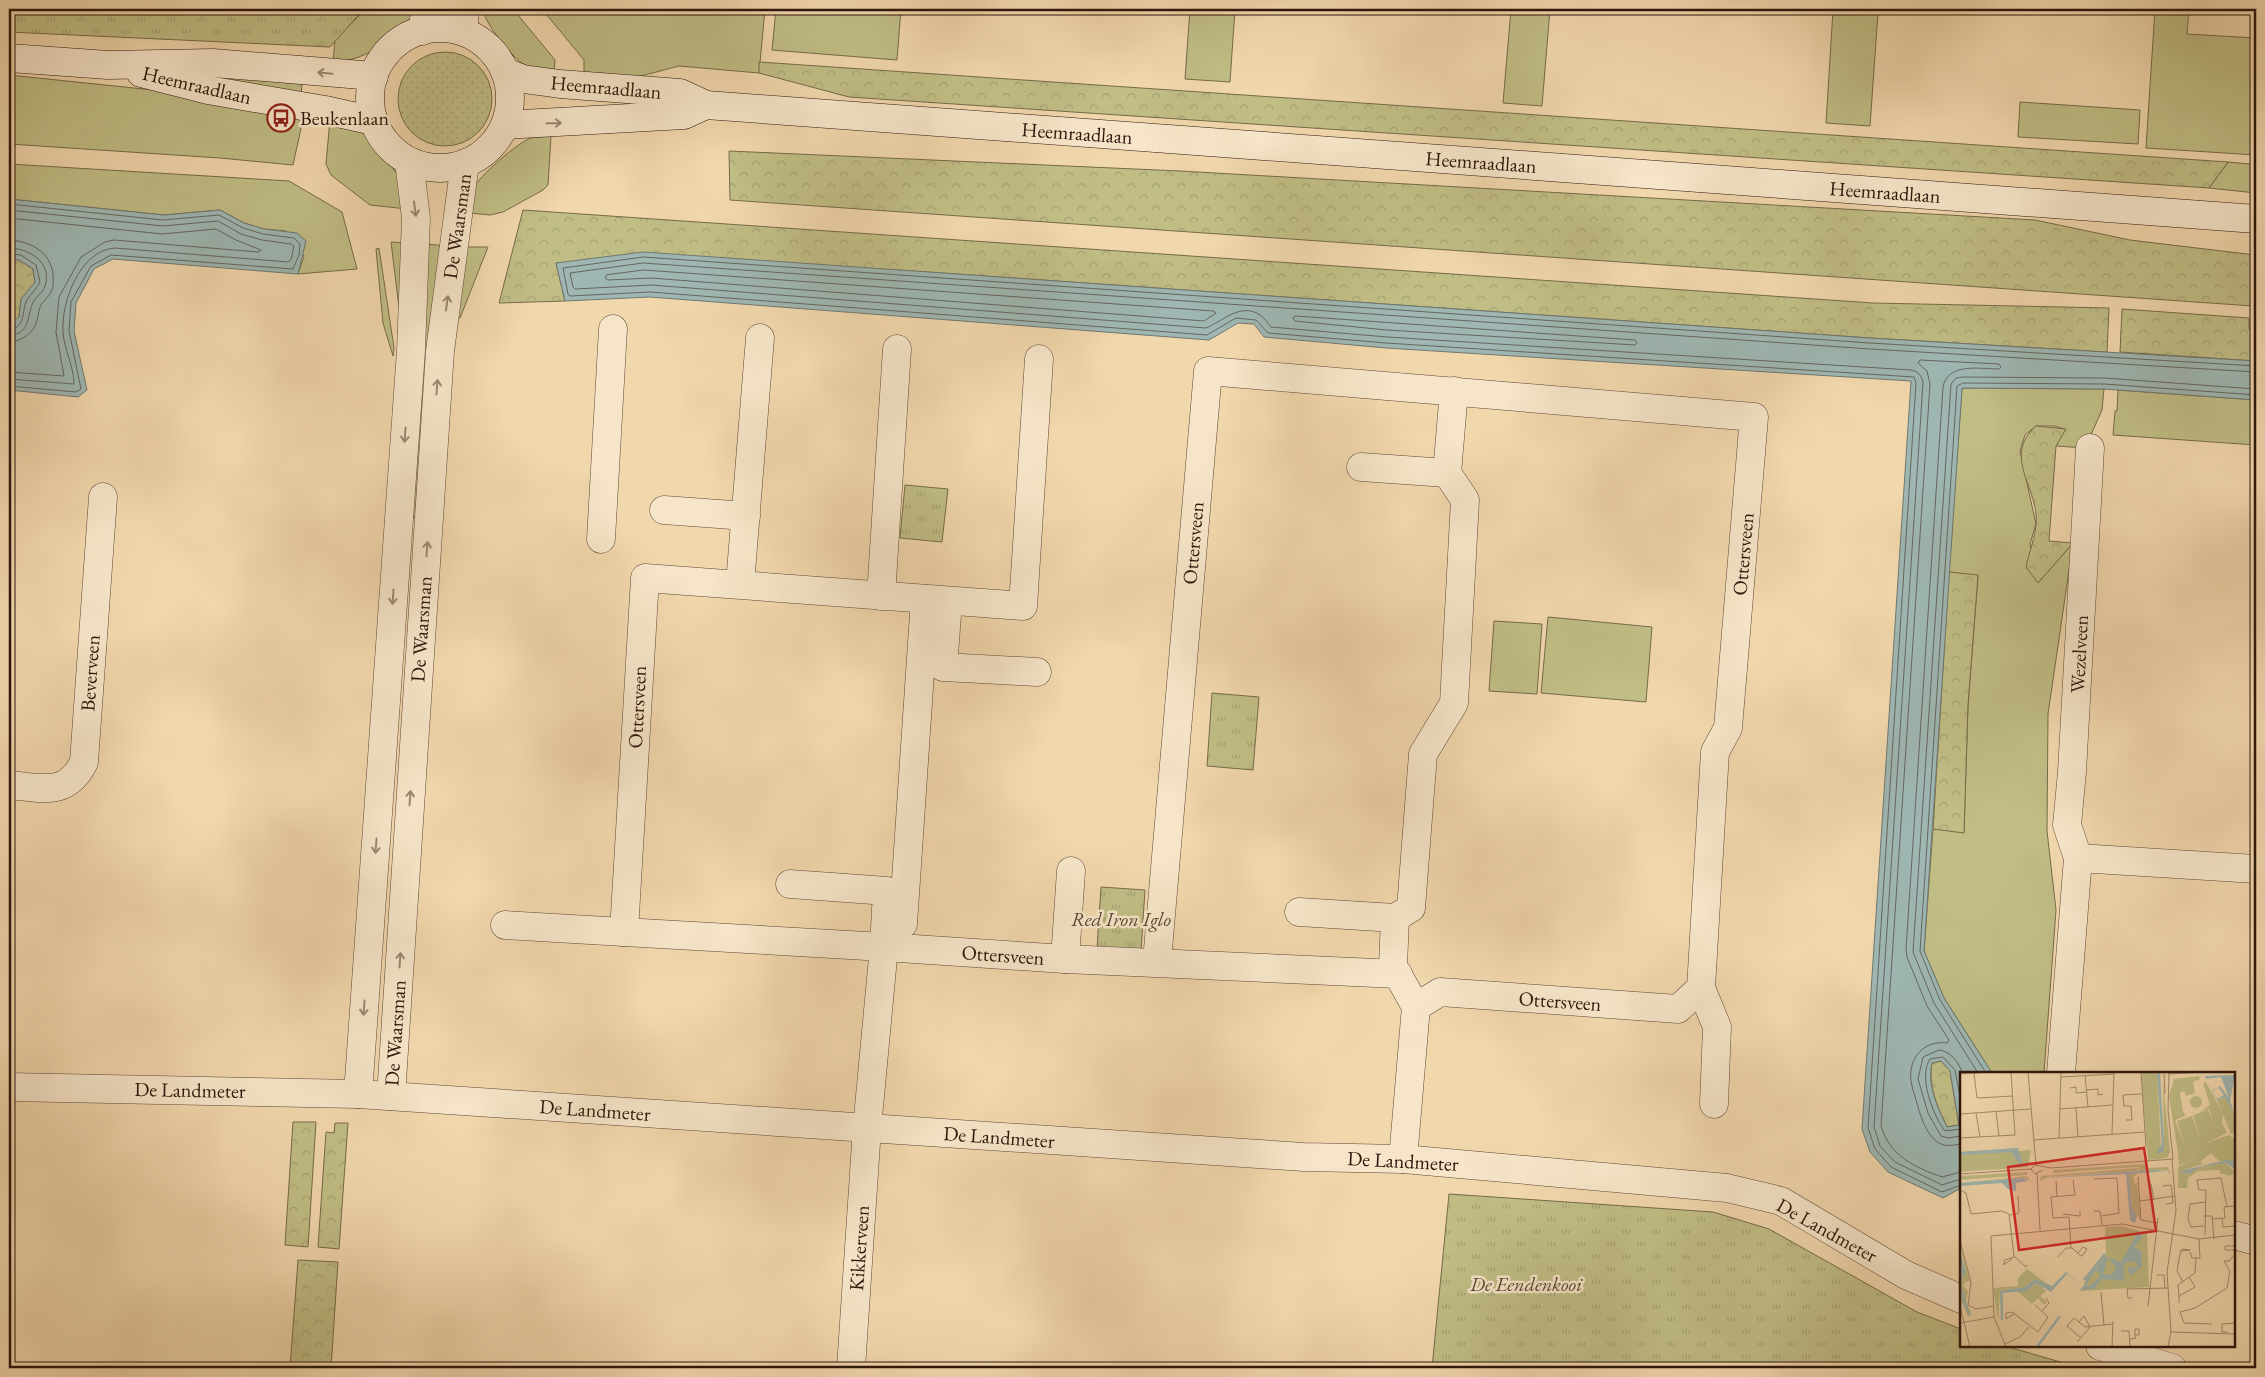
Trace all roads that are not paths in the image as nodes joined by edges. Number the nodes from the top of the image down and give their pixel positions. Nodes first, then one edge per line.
1 (424, 20) edge
2 (464, 21) edge
3 (9, 58) edge
4 (108, 65) junction
5 (505, 72) junction
6 (374, 76) junction
7 (706, 105) junction
8 (374, 121) junction
9 (505, 125) junction
10 (409, 161) junction
11 (466, 163) junction
12 (2256, 219) edge
13 (612, 329) dead end
14 (760, 338) dead end
15 (897, 348) dead end
16 (1039, 359) dead end
17 (1454, 391) junction
18 (2090, 448) dead end
19 (1361, 468) dead end
20 (1447, 473) junction
21 (103, 497) dead end
22 (664, 510) dead end
23 (746, 516) junction
24 (601, 539) dead end
25 (740, 584) junction
26 (881, 596) junction
27 (937, 600) junction
28 (1037, 672) dead end
29 (9, 785) edge
30 (2078, 858) junction
31 (2256, 870) edge
32 (1071, 871) dead end
33 (790, 884) dead end
34 (1299, 912) dead end
35 (1395, 918) junction
36 (505, 925) dead end
37 (624, 932) junction
38 (893, 947) junction
39 (1065, 959) junction
40 (1157, 962) junction
41 (1398, 974) junction
42 (1701, 988) junction
43 (1416, 1007) junction
44 (2061, 1072) edge
45 (9, 1087) edge
46 (358, 1094) junction
47 (391, 1096) junction
48 (1714, 1104) dead end
49 (867, 1128) junction
50 (1403, 1159) junction
51 (2235, 1235) edge
52 (2256, 1241) edge
53 (1960, 1299) edge
54 (2105, 1347) edge
55 (2160, 1358) edge
56 (851, 1368) edge

1 - 2 street
1 - 6 street
2 - 5 street
3 - 4 street, Heemraadlaan
6 -> 4 street, Heemraadlaan
4 - 8 street, Heemraadlaan
5 - 7 street, Heemraadlaan
5 - 9 street
6 - 8 street
9 -> 7 street, Heemraadlaan
7 - 12 street, Heemraadlaan
8 - 10 street
9 - 11 street
10 - 11 street
10 -> 46 street, De Waarsman
47 -> 11 street, De Waarsman
13 - 24 street
14 - 23 street
15 - 26 street
16 - 27 street, Ottersveen
17 - 20 street
17 - 40 street, Ottersveen
17 - 42 street, Ottersveen
18 - 30 street, Wezelveen
19 - 20 street
20 - 35 street
21 - 29 street, Beverveen
22 - 23 street
23 - 25 street
25 - 26 street, Ottersveen
25 - 37 street, Ottersveen
26 - 27 street, Ottersveen
27 - 28 street
27 - 38 street
30 - 31 street
30 - 44 street, Wezelveen
32 - 39 street, Ottersveen
33 - 38 street
34 - 35 street
35 - 41 street
36 - 37 street, Ottersveen
37 - 38 street, Ottersveen
38 - 39 street, Ottersveen
38 - 49 street
39 - 40 street
40 - 41 street
41 - 43 street
42 - 43 street, Ottersveen
42 - 48 street, Ottersveen
43 - 50 street
45 - 46 street, De Landmeter
46 - 47 street, De Landmeter
47 - 49 street, De Landmeter
49 - 50 street, De Landmeter
49 - 56 street, Kikkerveen
50 - 53 street, De Landmeter
51 - 52 street
54 - 55 street

